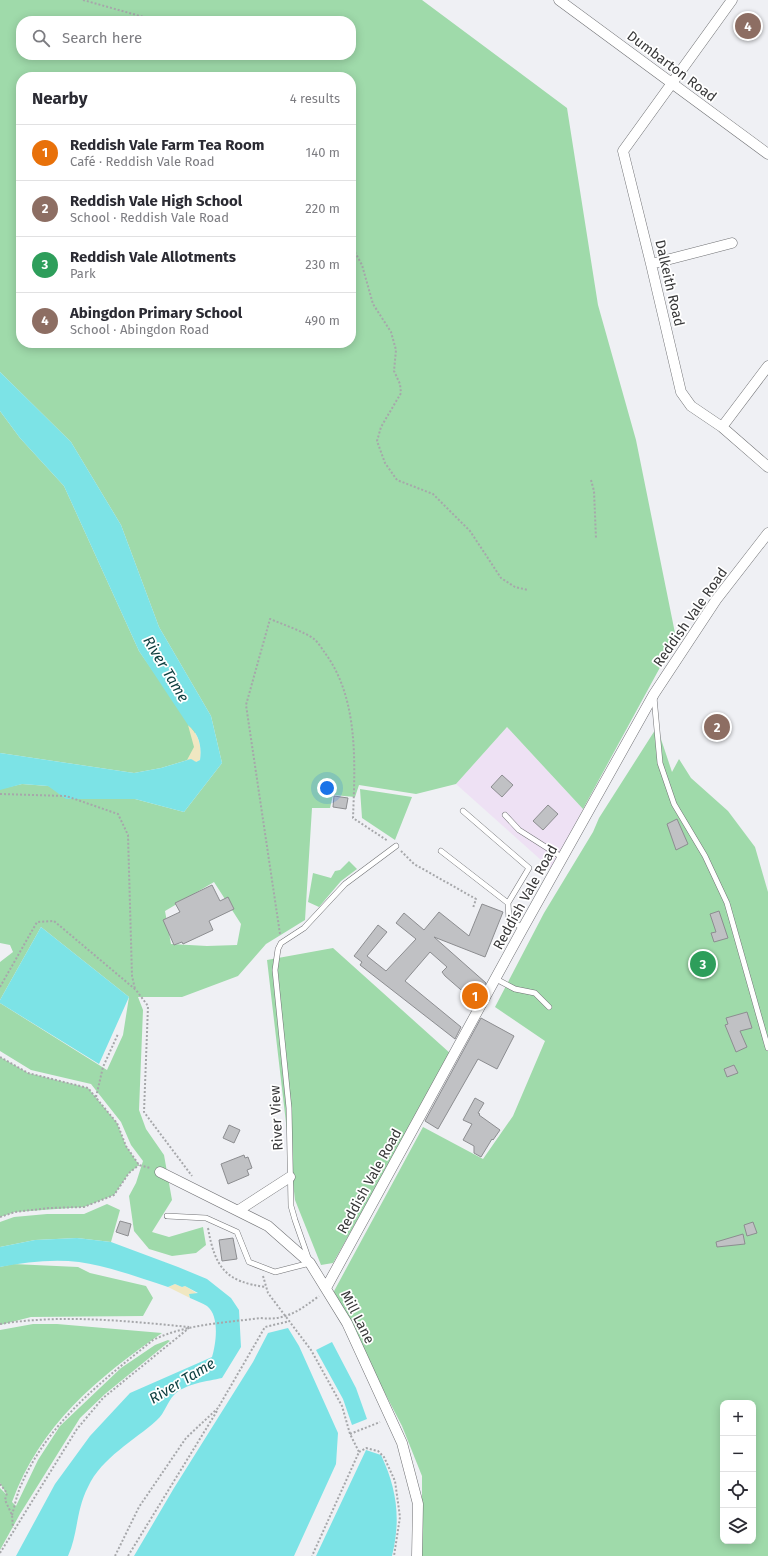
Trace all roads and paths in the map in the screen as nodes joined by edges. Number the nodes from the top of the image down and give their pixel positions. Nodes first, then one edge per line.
1 (83, 0) edge
2 (560, 0) edge
3 (732, 0) edge
4 (140, 16) edge
5 (671, 82) junction
6 (768, 154) edge
7 (732, 243) dead end
8 (356, 254) edge
9 (652, 264) junction
10 (768, 366) edge
11 (722, 427) junction
12 (768, 467) edge
13 (591, 480) dead end
14 (768, 533) edge
15 (596, 540) dead end
16 (528, 590) dead end
17 (654, 694) junction
18 (0, 794) edge
19 (463, 811) dead end
20 (505, 816) dead end
21 (396, 846) junction
22 (441, 851) dead end
23 (563, 858) junction
24 (508, 903) junction
25 (473, 908) dead end
26 (523, 928) junction
27 (281, 943) junction
28 (496, 979) junction
29 (0, 987) edge
30 (136, 990) junction
31 (549, 1007) dead end
32 (118, 1034) dead end
33 (768, 1048) edge
34 (0, 1057) edge
35 (96, 1097) junction
36 (160, 1172) dead end
37 (290, 1177) junction
38 (206, 1194) junction
39 (239, 1210) junction
40 (167, 1216) dead end
41 (0, 1217) edge
42 (206, 1218) junction
43 (310, 1263) junction
44 (259, 1266) junction
45 (266, 1287) junction
46 (326, 1288) junction
47 (287, 1317) junction
48 (290, 1321) junction
49 (0, 1324) edge
50 (190, 1327) junction
51 (218, 1408) junction
52 (391, 1418) junction
53 (350, 1434) junction
54 (359, 1452) junction
55 (0, 1484) edge
56 (12, 1515) junction
57 (14, 1530) junction
58 (0, 1553) edge
59 (115, 1556) edge
60 (128, 1556) edge
61 (312, 1556) edge
62 (394, 1556) edge
63 (417, 1556) edge

1 - 4 path
2 - 5 street, Dumbarton Road
3 - 5 street, Dalkeith Road
5 - 6 street, Dumbarton Road
5 - 9 street, Dalkeith Road
7 - 9 street
8 - 16 path
9 - 11 street, Dalkeith Road
10 - 11 street
11 - 12 street, Dalkeith Road
13 - 15 path
14 - 17 street, Reddish Vale Road
17 - 23 street, Reddish Vale Road
17 - 33 lane
18 - 30 path
19 - 24 lane
20 - 23 lane
21 - 25 path
21 - 27 lane
21 - 27 path
22 - 24 lane
23 - 26 street, Reddish Vale Road
24 - 26 lane
26 - 28 street, Reddish Vale Road
27 - 37 lane, River View
28 - 31 lane
28 - 46 street, Reddish Vale Road
29 - 30 path
30 - 38 path
32 - 35 path
34 - 35 path
35 - 41 path
36 - 38 street, Mill Lane
37 - 39 street
37 - 43 lane, River View
38 - 39 street, Mill Lane
39 - 43 street, Mill Lane
40 - 42 lane
42 - 44 lane
42 - 45 path
43 - 44 lane
43 - 46 street, Mill Lane
44 - 45 path
45 - 47 path
46 - 47 path
46 - 52 street, Mill Lane
47 - 48 path
47 - 50 path
48 - 51 path
48 - 53 path
49 - 50 path
50 - 56 path
50 - 57 path
51 - 59 path
51 - 60 path
52 - 53 path
52 - 63 street, Mill Lane
53 - 54 path
54 - 61 path
54 - 62 path
55 - 56 path
56 - 57 path
57 - 58 path

